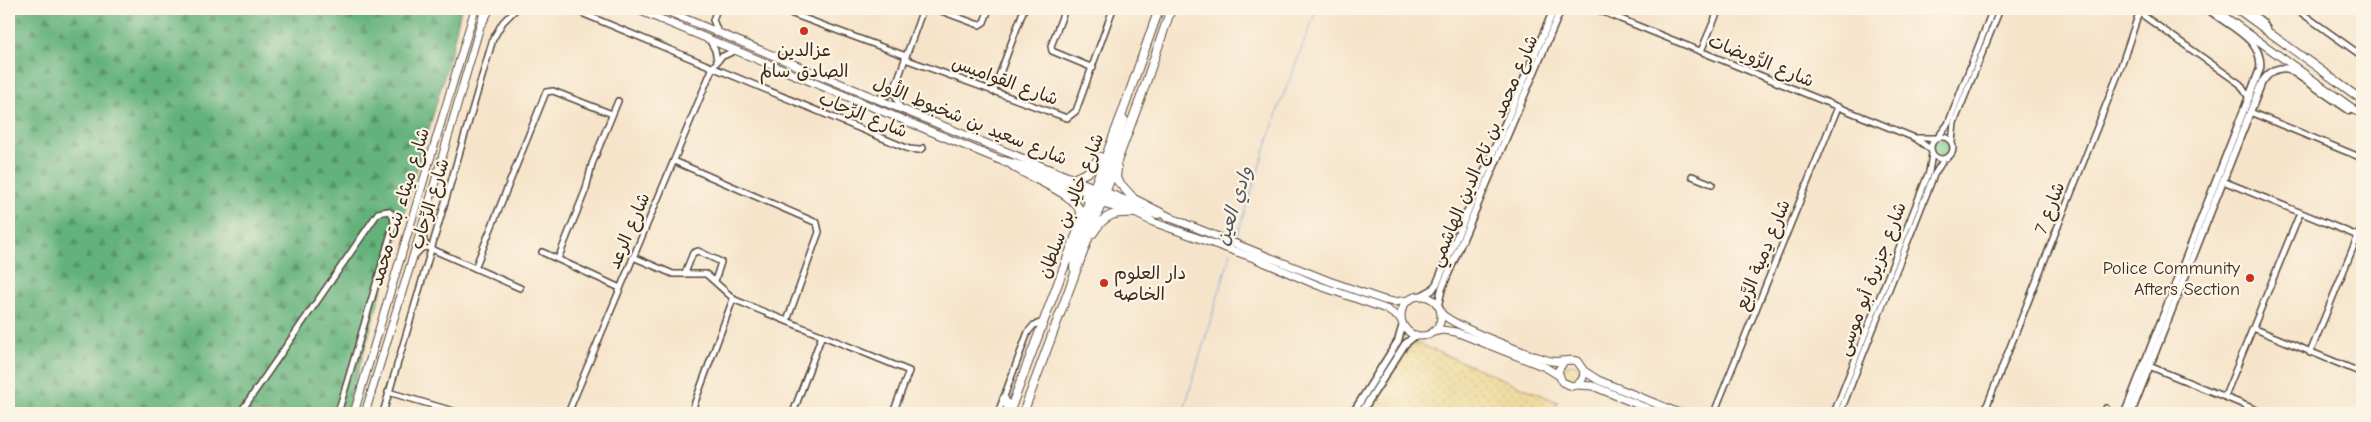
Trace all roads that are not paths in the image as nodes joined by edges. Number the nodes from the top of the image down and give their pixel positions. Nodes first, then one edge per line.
1 (471, 9) edge
2 (474, 9) edge
3 (484, 9) edge
4 (490, 9) edge
5 (516, 9) edge
6 (572, 9) edge
7 (636, 9) edge
8 (662, 9) edge
9 (717, 9) edge
10 (779, 9) edge
11 (924, 9) edge
12 (936, 9) edge
13 (989, 9) edge
14 (1024, 9) edge
15 (1065, 9) edge
16 (1113, 9) edge
17 (1159, 9) edge
18 (1171, 9) edge
19 (1554, 9) edge
20 (1561, 9) edge
21 (1596, 9) edge
22 (1719, 9) edge
23 (1993, 9) edge
24 (2000, 9) edge
25 (2134, 9) edge
26 (2208, 9) edge
27 (2214, 9) edge
28 (2237, 9) edge
29 (2247, 9) edge
30 (2296, 9) edge
31 (944, 10) edge
32 (2139, 13) junction
33 (714, 16) junction
34 (698, 25) junction
35 (469, 28) junction
36 (477, 32) junction
37 (2270, 33) junction
38 (719, 34) junction
39 (710, 41) junction
40 (734, 51) junction
41 (1700, 51) junction
42 (2362, 56) edge
43 (905, 58) junction
44 (717, 60) junction
45 (713, 68) junction
46 (1093, 68) junction
47 (2257, 81) junction
48 (2240, 84) junction
49 (894, 90) junction
50 (993, 92) junction
51 (877, 99) junction
52 (2249, 100) junction
53 (2362, 100) edge
54 (618, 101) dead end
55 (1838, 107) junction
56 (900, 109) junction
57 (1123, 110) junction
58 (2250, 112) junction
59 (612, 114) junction
60 (2362, 117) edge
61 (1937, 137) junction
62 (1915, 138) junction
63 (1952, 142) junction
64 (923, 148) dead end
65 (1931, 151) junction
66 (1119, 154) junction
67 (2362, 158) edge
68 (1944, 159) junction
69 (1004, 161) junction
70 (674, 162) junction
71 (1012, 165) junction
72 (1692, 176) dead end
73 (1073, 179) junction
74 (2223, 181) junction
75 (1712, 184) dead end
76 (1097, 195) junction
77 (1135, 213) junction
78 (2300, 213) junction
79 (1158, 214) joint
80 (1171, 218) junction
81 (2362, 226) edge
82 (422, 227) junction
83 (1198, 233) junction
84 (2358, 236) junction
85 (1087, 243) junction
86 (429, 248) junction
87 (542, 252) dead end
88 (1255, 255) junction
89 (633, 257) junction
90 (412, 258) junction
91 (558, 259) junction
92 (1068, 260) junction
93 (475, 268) junction
94 (685, 274) junction
95 (1074, 275) junction
96 (715, 281) junction
97 (520, 288) dead end
98 (620, 288) junction
99 (1421, 296) junction
100 (733, 299) junction
101 (1409, 300) junction
102 (1438, 305) junction
103 (1441, 313) junction
104 (788, 321) junction
105 (1043, 322) junction
106 (1402, 322) junction
107 (2253, 328) junction
108 (1433, 332) junction
109 (822, 335) junction
110 (1416, 335) junction
111 (2310, 353) junction
112 (1563, 363) junction
113 (2149, 366) junction
114 (1584, 371) junction
115 (2362, 374) edge
116 (1558, 375) junction
117 (1576, 385) junction
118 (388, 392) junction
119 (2225, 396) junction
120 (1004, 399) junction
121 (1010, 412) edge
122 (240, 413) edge
123 (338, 413) edge
124 (354, 413) edge
125 (365, 413) edge
126 (383, 413) edge
127 (460, 413) edge
128 (568, 413) edge
129 (691, 413) edge
130 (793, 413) edge
131 (893, 413) edge
132 (998, 413) edge
133 (1023, 413) edge
134 (1353, 413) edge
135 (1362, 413) edge
136 (1658, 413) edge
137 (1678, 413) edge
138 (1714, 413) edge
139 (1834, 413) edge
140 (1840, 413) edge
141 (1984, 413) edge
142 (2125, 413) edge
143 (2131, 413) edge
144 (2264, 413) edge

1 - 35 main road
2 - 35 main road, شارع ميثاء بنت محمد
3 - 36 main road, شارع ميثاء بنت محمد
4 - 36 main road
5 - 86 street, شارع الرِّحاب
6 - 45 street, شارع الرِّحاب
7 - 39 main road, شارع سعيد بن شخبوط الأول
8 - 34 main road, شارع سعيد بن شخبوط الأول
9 - 33 street
10 - 43 street, شارع القواميس
11 - 43 street
12 - 31 street
13 - 31 street
14 - 50 street
15 - 46 street
16 - 46 street, شارع القواميس
17 - 57 main road, شارع خالِد بن سلطان
18 - 66 main road, شارع خالِد بن سلطان
19 - 99 street, شارع محمد بن تاج الدين الهاشمي
20 - 102 street, شارع محمد بن تاج الدين الهاشمي
21 - 41 street, شارع الرُّويضات
22 - 41 street
23 - 61 street
24 - 63 street
25 - 32 street
26 - 47 street
27 - 60 main road
28 - 37 main road
29 - 37 street
30 - 42 street
32 - 48 street
32 - 141 street, شارع 7
33 - 34 street
33 - 38 street
34 - 38 main road, شارع سعيد بن شخبوط الأول
35 - 124 main road, شارع ميثاء بنت محمد
36 - 82 main road, شارع ميثاء بنت محمد
37 - 53 main road
38 - 51 main road, شارع سعيد بن شخبوط الأول
39 - 40 main road, شارع سعيد بن شخبوط الأول
39 - 44 street
40 - 44 street
40 - 69 main road, شارع سعيد بن شخبوط الأول
41 - 55 street, شارع الرُّويضات
43 - 49 street
43 - 50 street, شارع القواميس
44 - 45 street, شارع الرعد
45 - 64 street, شارع الرِّحاب
45 - 70 street, شارع الرعد
46 - 50 street, شارع القواميس
47 - 48 street
47 - 52 street
48 - 52 street
49 - 51 street
49 - 56 street
51 - 56 main road, شارع سعيد بن شخبوط الأول
52 - 142 street
54 - 59 street
55 - 62 street, شارع الرُّويضات
55 - 138 street, شارع دِمية الرَّبع
56 - 73 main road, شارع سعيد بن شخبوط الأول
57 - 73 main road
57 - 76 main road, شارع خالِد بن سلطان
58 - 60 street
58 - 67 street
58 - 74 street
59 - 91 street
59 - 93 street
61 - 62 street, شارع الرُّويضات
61 - 63 street
61 - 65 street
62 - 65 street, شارع الرُّويضات
63 - 68 street
65 - 68 street
65 - 139 street, شارع جزيرة أبو موسى
66 - 76 main road, شارع خالِد بن سلطان
66 - 80 main road
68 - 140 street, شارع جزيرة أبو موسى
69 - 71 main road, شارع سعيد بن شخبوط الأول
69 - 76 main road
70 - 89 street, شارع الرعد
70 - 104 street
71 - 76 main road, شارع سعيد بن شخبوط الأول
71 - 92 main road
72 - 75 street
73 - 76 main road, شارع سعيد بن شخبوط الأول
74 - 78 street
74 - 113 street
76 - 77 main road, شارع سعيد بن شخبوط الأول
76 - 79 main road
76 - 85 main road, شارع خالِد بن سلطان
76 - 92 main road, شارع خالِد بن سلطان
76 - 95 main road
77 - 83 main road, شارع سعيد بن شخبوط الأول
77 - 85 main road
78 - 84 street
78 - 107 street
79 - 80 main road, شارع سعيد بن شخبوط الأول
80 - 83 main road, شارع سعيد بن شخبوط الأول
81 - 84 street
82 - 86 street
82 - 90 main road, شارع ميثاء بنت محمد
83 - 88 main road, شارع سعيد بن شخبوط الأول
84 - 111 street
85 - 95 main road, شارع خالِد بن سلطان
86 - 90 street
86 - 93 street
86 - 118 street, شارع الرِّحاب
87 - 91 street
88 - 101 main road, شارع سعيد بن شخبوط الأول
88 - 106 main road, شارع سعيد بن شخبوط الأول
89 - 94 street
89 - 98 street, شارع الرعد
90 - 125 main road, شارع ميثاء بنت محمد
91 - 98 street
92 - 105 main road, شارع خالِد بن سلطان
93 - 97 street
94 - 96 street
94 - 96 street
95 - 133 main road, شارع خالِد بن سلطان
96 - 100 street
98 - 128 street, شارع الرعد
99 - 101 main road
99 - 102 main road
100 - 104 street
100 - 129 street
101 - 106 main road
102 - 103 main road
103 - 108 main road
103 - 112 main road
104 - 109 street
105 - 120 street
105 - 121 main road, شارع خالِد بن سلطان
106 - 110 main road
106 - 134 street
107 - 111 street
107 - 119 street
108 - 110 main road
108 - 116 main road
109 - 130 street
109 - 131 street
110 - 135 street
111 - 115 street
112 - 114 main road
112 - 116 main road
113 - 119 street
113 - 143 street
114 - 117 main road
114 - 137 main road
116 - 117 main road
117 - 136 main road
118 - 126 street, شارع الرِّحاب
118 - 127 street
119 - 144 street
120 - 121 main road
120 - 132 street
122 - 123 street

